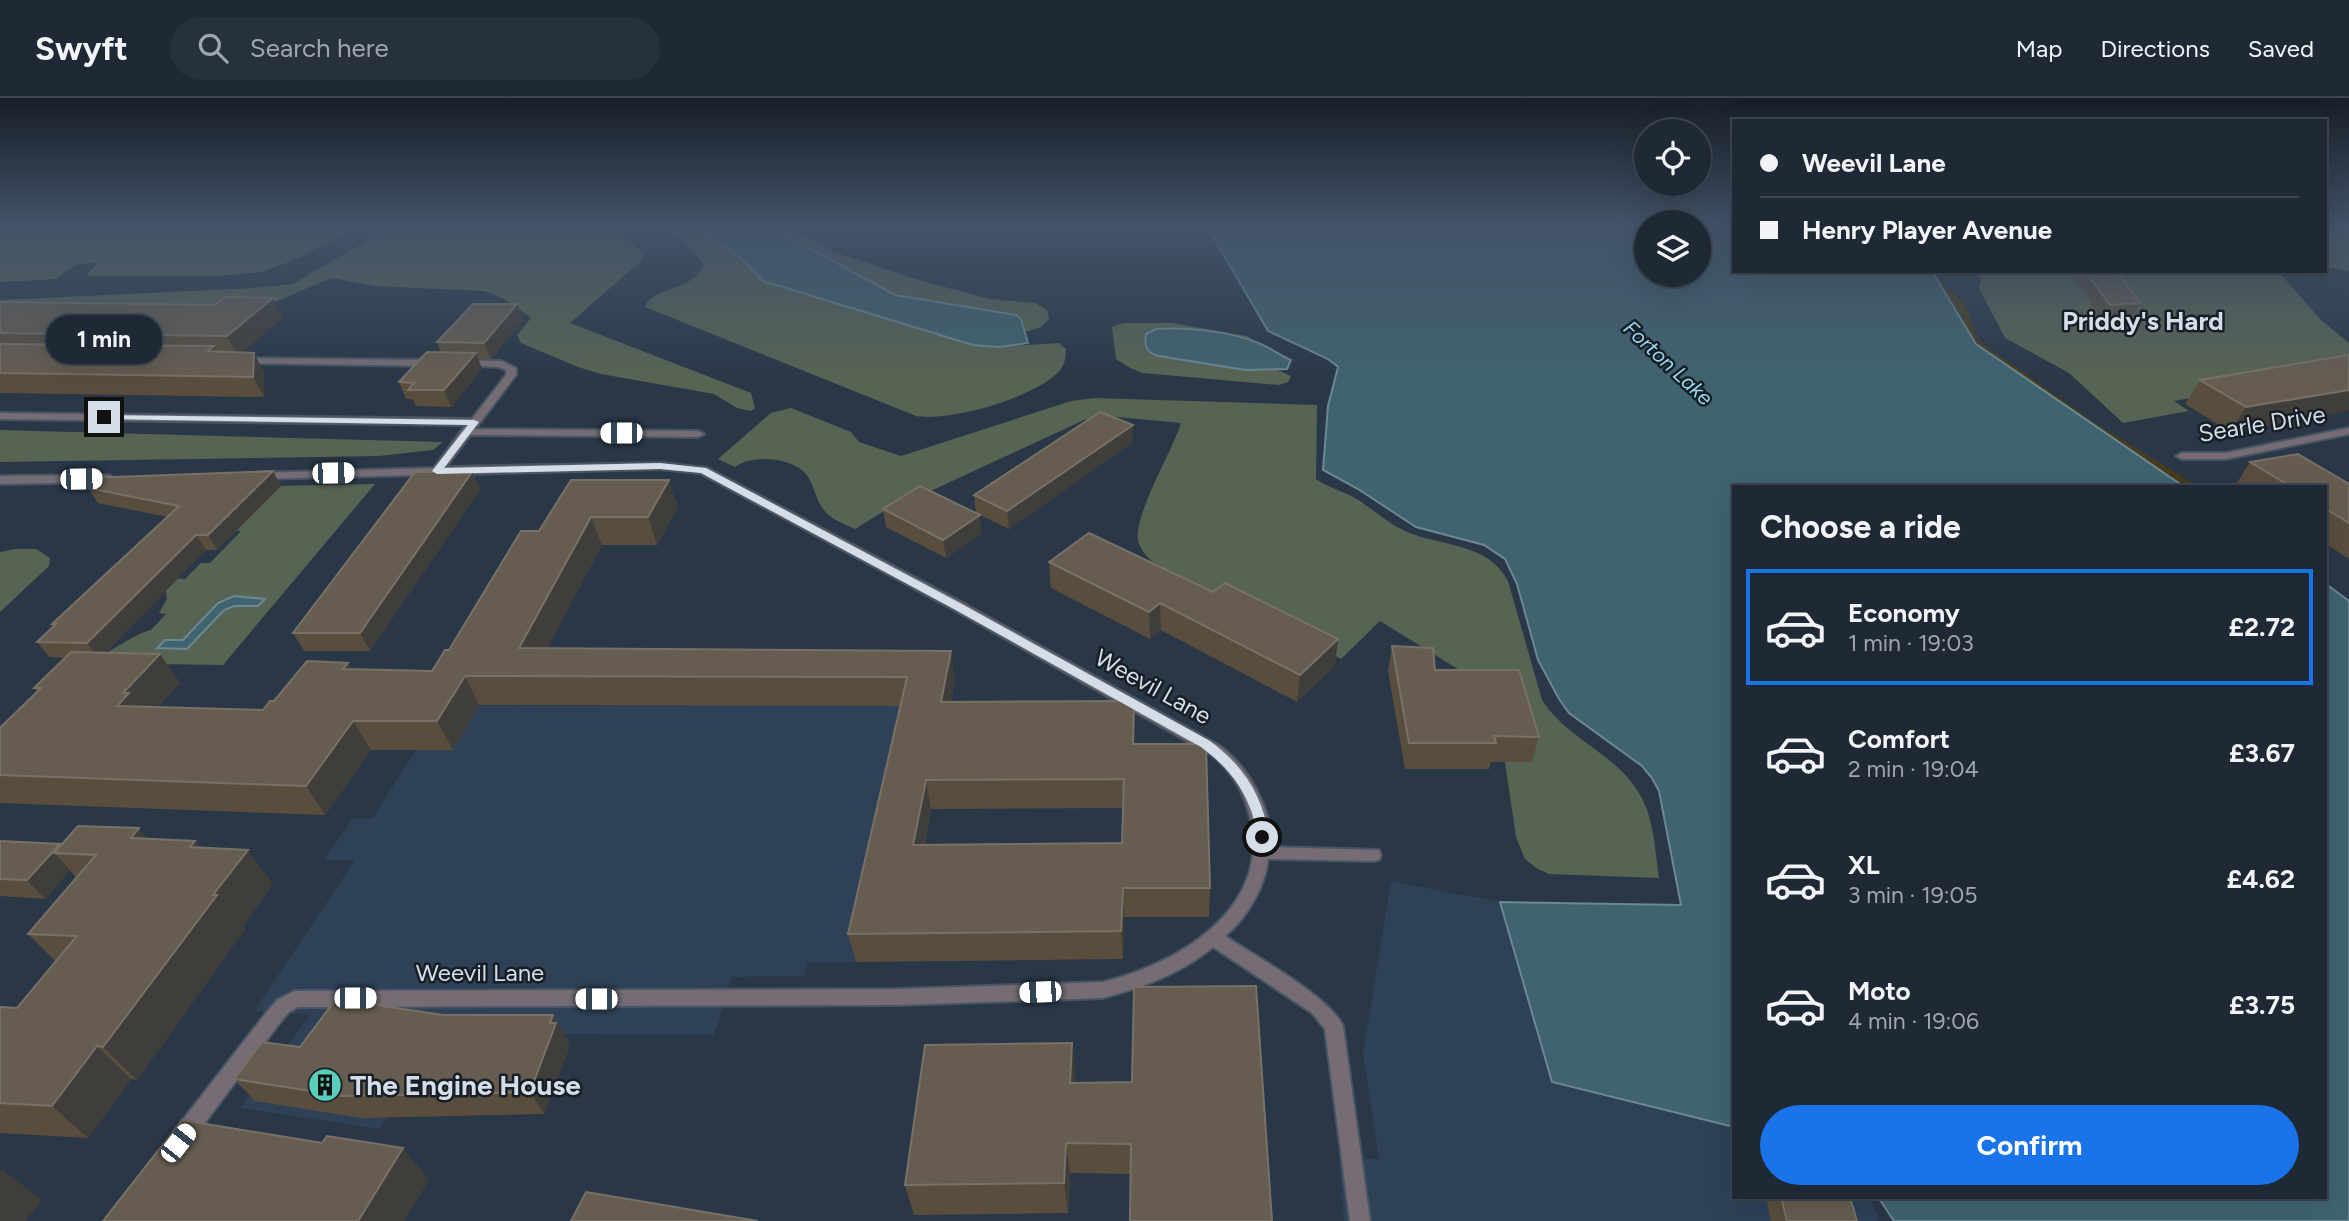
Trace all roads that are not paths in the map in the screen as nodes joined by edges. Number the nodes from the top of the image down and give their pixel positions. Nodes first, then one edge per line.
1 (227, 361) edge
2 (0, 416) edge
3 (470, 427) junction
4 (2349, 431) edge
5 (698, 434) dead end
6 (2182, 456) dead end
7 (437, 471) junction
8 (241, 476) edge
9 (122, 478) edge
10 (0, 480) edge
11 (1262, 853) junction
12 (1373, 855) dead end
13 (1214, 938) junction
14 (173, 1148) edge
15 (1360, 1221) edge

1 - 3 street
2 - 3 street
3 - 5 street
3 - 7 street
4 - 6 street, Searle Drive
7 - 8 street, Weevil Lane
7 - 11 street, Weevil Lane
9 - 10 street
11 - 12 street
11 - 13 street, Weevil Lane
13 - 14 street, Weevil Lane
13 - 15 street

